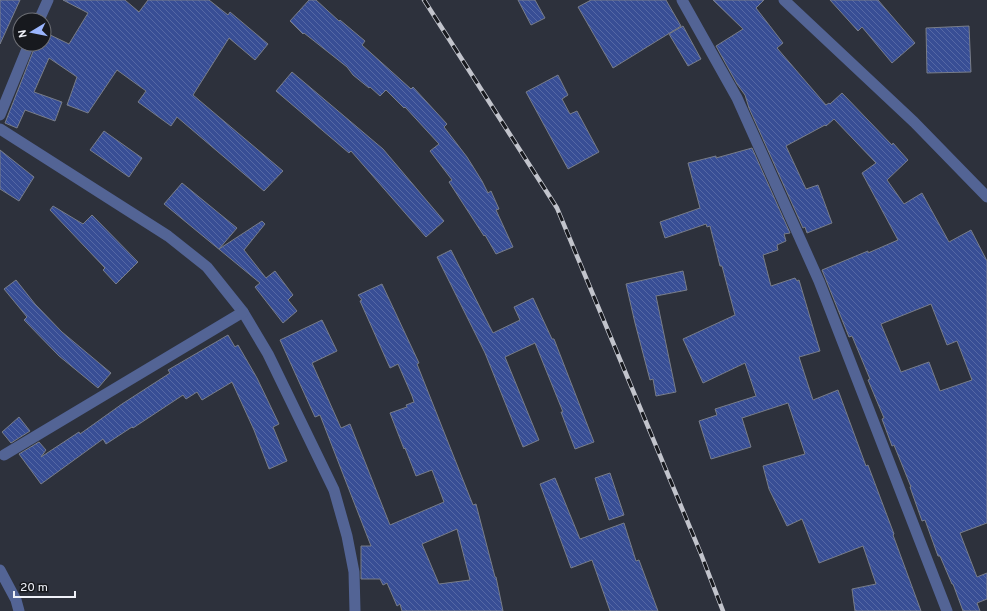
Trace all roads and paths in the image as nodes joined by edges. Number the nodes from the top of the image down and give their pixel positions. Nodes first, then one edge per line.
1 (48, 0) edge
2 (682, 0) edge
3 (784, 0) edge
4 (43, 12) edge
5 (26, 52) edge
6 (0, 115) edge
7 (0, 129) edge
8 (987, 197) edge
9 (243, 312) junction
10 (4, 455) dead end
11 (0, 570) edge
12 (19, 611) edge
13 (355, 611) edge
14 (947, 611) edge

1 - 4 street
2 - 14 street
3 - 8 street
5 - 6 street
7 - 9 street
9 - 10 street
9 - 13 street
11 - 12 street

